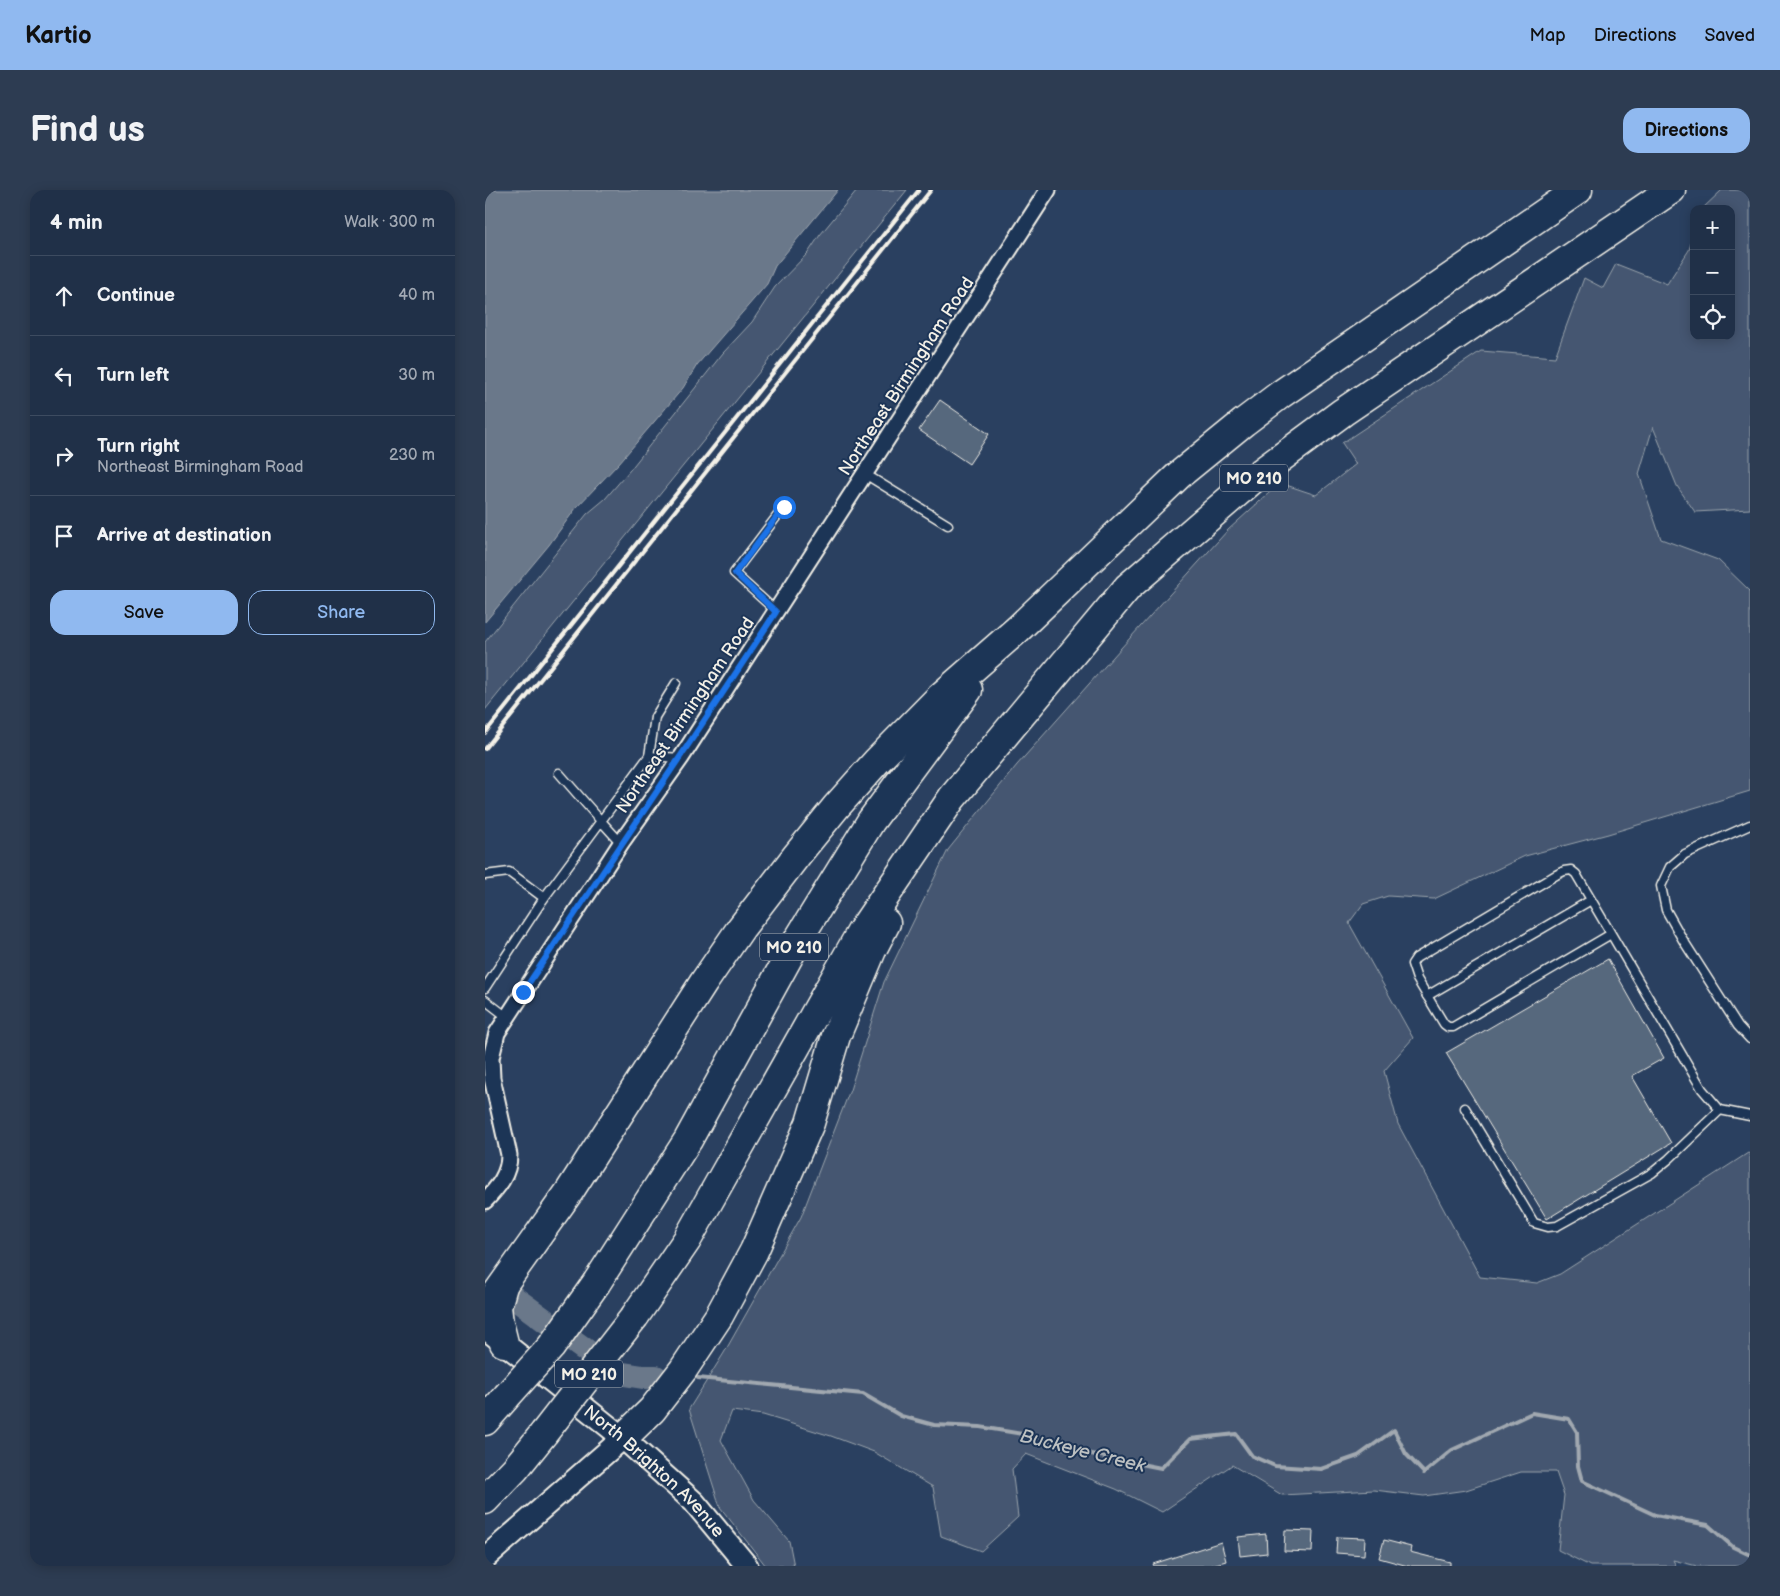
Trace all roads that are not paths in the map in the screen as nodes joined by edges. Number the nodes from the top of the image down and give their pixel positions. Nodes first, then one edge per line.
1 (1047, 190) edge
2 (1578, 190) edge
3 (1671, 190) edge
4 (865, 474) junction
5 (784, 507) dead end
6 (948, 525) dead end
7 (776, 612) junction
8 (1018, 629) junction
9 (676, 684) dead end
10 (649, 756) junction
11 (681, 758) junction
12 (559, 773) dead end
13 (952, 798) junction
14 (601, 821) junction
15 (1750, 825) edge
16 (621, 843) junction
17 (485, 875) edge
18 (544, 898) junction
19 (1591, 900) junction
20 (1611, 934) junction
21 (485, 988) edge
22 (1427, 996) junction
23 (485, 1000) edge
24 (507, 1018) junction
25 (1750, 1039) edge
26 (1465, 1108) dead end
27 (1720, 1110) junction
28 (1750, 1116) edge
29 (485, 1201) edge
30 (504, 1284) junction
31 (485, 1310) edge
32 (495, 1336) edge
33 (485, 1421) edge
34 (623, 1438) junction
35 (485, 1500) edge
36 (485, 1558) edge
37 (747, 1566) edge

1 - 4 street, Northeast Birmingham Road
2 - 8 highway, MO 210
3 - 13 highway, MO 210
4 - 6 lane
4 - 7 street, Northeast Birmingham Road
5 - 7 lane
7 - 11 street, Northeast Birmingham Road
8 - 30 highway
8 - 33 highway, MO 210, bridge
9 - 10 lane
10 - 11 lane
10 - 14 lane
11 - 16 street, Northeast Birmingham Road
12 - 14 lane
13 - 34 highway
13 - 35 highway, MO 210, bridge
14 - 16 lane
14 - 18 lane
15 - 25 lane
16 - 24 street, Northeast Birmingham Road
17 - 18 lane
18 - 21 lane
19 - 20 lane
19 - 22 lane
19 - 22 lane
20 - 22 lane
20 - 27 lane
23 - 24 lane
24 - 29 street, Northeast Birmingham Road
26 - 27 lane
27 - 28 lane
30 - 31 highway
30 - 32 highway
32 - 34 main road, North Brighton Avenue
34 - 36 main road
34 - 37 main road, North Brighton Avenue

